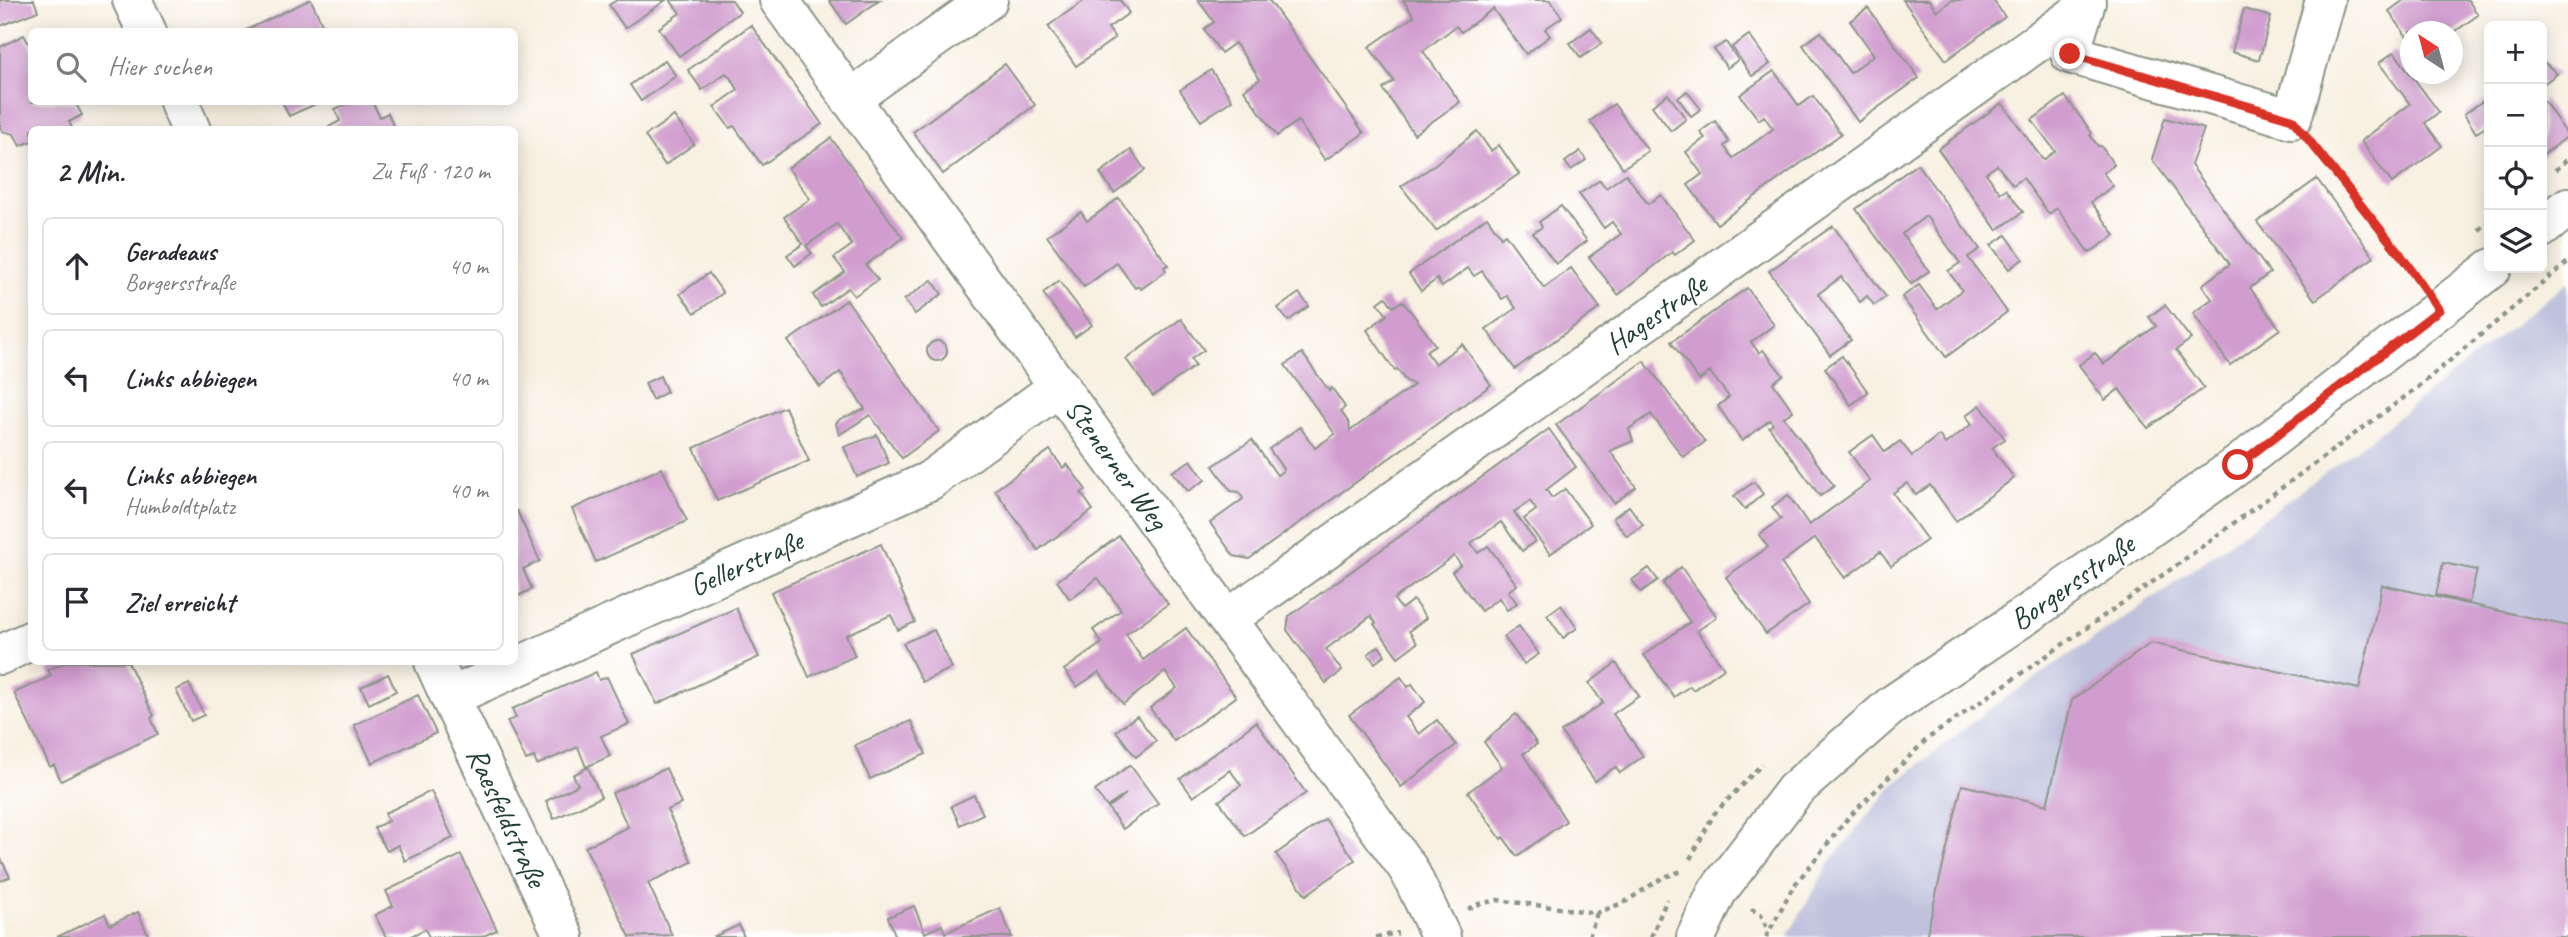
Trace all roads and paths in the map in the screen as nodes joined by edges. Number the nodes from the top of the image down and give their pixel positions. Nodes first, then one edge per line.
1 (132, 0) edge
2 (779, 0) edge
3 (988, 0) edge
4 (2325, 0) edge
5 (2085, 5) edge
6 (145, 28) edge
7 (850, 99) junction
8 (180, 105) edge
9 (2292, 119) junction
10 (189, 126) edge
11 (2568, 207) edge
12 (2547, 224) edge
13 (2568, 262) edge
14 (2486, 273) edge
15 (2439, 310) junction
16 (1060, 386) junction
17 (1229, 618) junction
18 (28, 642) edge
19 (0, 655) edge
20 (436, 665) edge
21 (450, 696) junction
22 (1597, 914) dead end
23 (564, 937) edge
24 (1441, 937) edge
25 (1590, 937) edge
26 (1696, 937) edge
27 (1766, 937) edge

1 - 6 street
2 - 7 street, Stenerner Weg
3 - 7 street
4 - 9 street
5 - 9 street
5 - 17 street, Hagestraße
7 - 16 street, Stenerner Weg
8 - 10 street
9 - 15 path
11 - 12 street
13 - 27 path
14 - 15 street, Borgersstraße
15 - 26 street, Borgersstraße
16 - 17 street, Stenerner Weg
16 - 21 street, Gellerstraße
17 - 24 street, Stenerner Weg
18 - 19 street
20 - 21 street
21 - 23 street, Raesfeldstraße
22 - 25 path

